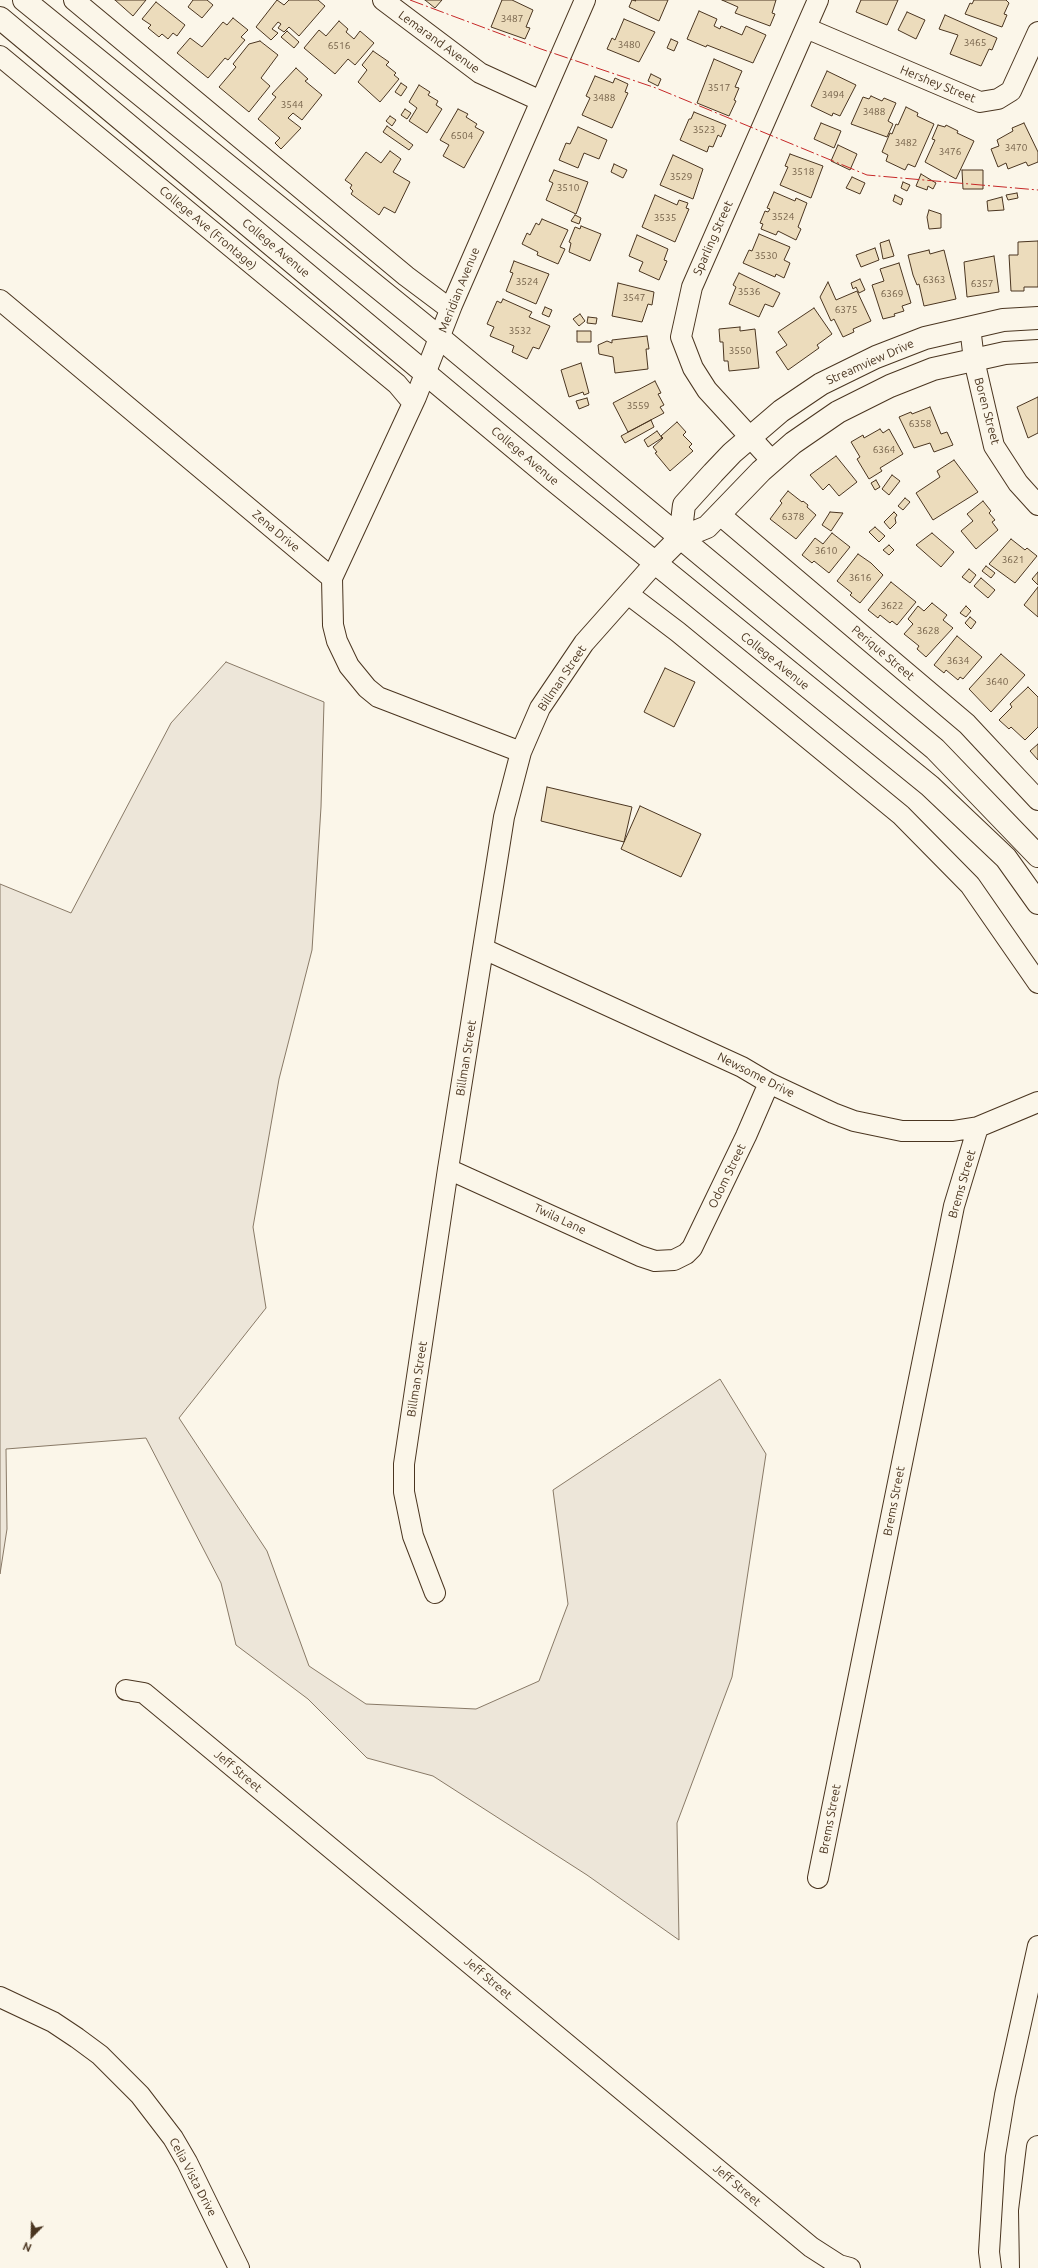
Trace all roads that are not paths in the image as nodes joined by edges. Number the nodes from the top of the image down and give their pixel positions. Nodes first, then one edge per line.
1 (24, 0) edge
2 (74, 0) edge
3 (383, 0) edge
4 (585, 0) edge
5 (818, 0) edge
6 (0, 18) edge
7 (806, 28) junction
8 (1038, 32) edge
9 (0, 56) edge
10 (541, 101) junction
11 (0, 300) edge
12 (450, 309) junction
13 (1038, 318) edge
14 (970, 327) junction
15 (440, 338) junction
16 (1038, 351) edge
17 (974, 360) junction
18 (426, 373) junction
19 (414, 403) junction
20 (750, 438) junction
21 (772, 461) junction
22 (1038, 505) edge
23 (719, 514) junction
24 (680, 538) junction
25 (655, 563) junction
26 (332, 578) junction
27 (628, 594) junction
28 (522, 752) junction
29 (1038, 800) edge
30 (1038, 856) edge
31 (1038, 903) edge
32 (484, 950) junction
33 (1038, 983) edge
34 (769, 1083) junction
35 (1038, 1102) edge
36 (978, 1127) junction
37 (448, 1169) junction
38 (674, 1260) joint
39 (435, 1593) dead end
40 (126, 1690) dead end
41 (818, 1878) dead end
42 (1038, 1946) edge
43 (0, 1997) edge
44 (1038, 2147) edge
45 (239, 2268) edge
46 (850, 2268) edge
47 (991, 2268) edge
48 (1031, 2268) edge

1 - 15 main road
2 - 12 street
3 - 10 street, Lemarand Avenue
4 - 10 street, Meridian Avenue
5 - 7 street, Sparling Street
6 - 18 main road, College Avenue
7 - 8 street, Hershey Street
7 - 20 street, Sparling Street
9 - 19 street, College Ave (Frontage)
10 - 12 street, Meridian Avenue
11 - 26 street, Zena Drive
12 - 15 street, Meridian Avenue
13 - 14 main road, Streamview Drive
14 - 17 street, Boren Street
14 - 20 main road, Streamview Drive
15 - 18 street, Meridian Avenue
15 - 24 main road
16 - 17 main road
17 - 21 main road
17 - 22 street, Boren Street
18 - 19 street, Meridian Avenue
18 - 25 main road, College Avenue
19 - 26 street, Meridian Avenue
20 - 21 street, Sparling Street
20 - 24 main road, Streamview Drive
21 - 23 main road
23 - 24 main road
23 - 29 street, Perique Street
24 - 25 main road
24 - 30 main road
25 - 27 street, Billman Street
25 - 31 main road, College Avenue
26 - 28 street
27 - 28 street, Billman Street
27 - 33 street
28 - 32 street, Billman Street
32 - 34 street, Newsome Drive
32 - 37 street, Billman Street
34 - 36 street, Newsome Drive
34 - 38 street, Odom Street
35 - 36 street, Newsome Drive
36 - 41 street, Brems Street
37 - 38 street, Twila Lane
37 - 39 street, Billman Street
40 - 46 street, Jeff Street
42 - 47 street
43 - 45 street, Celia Vista Drive
44 - 48 main road

